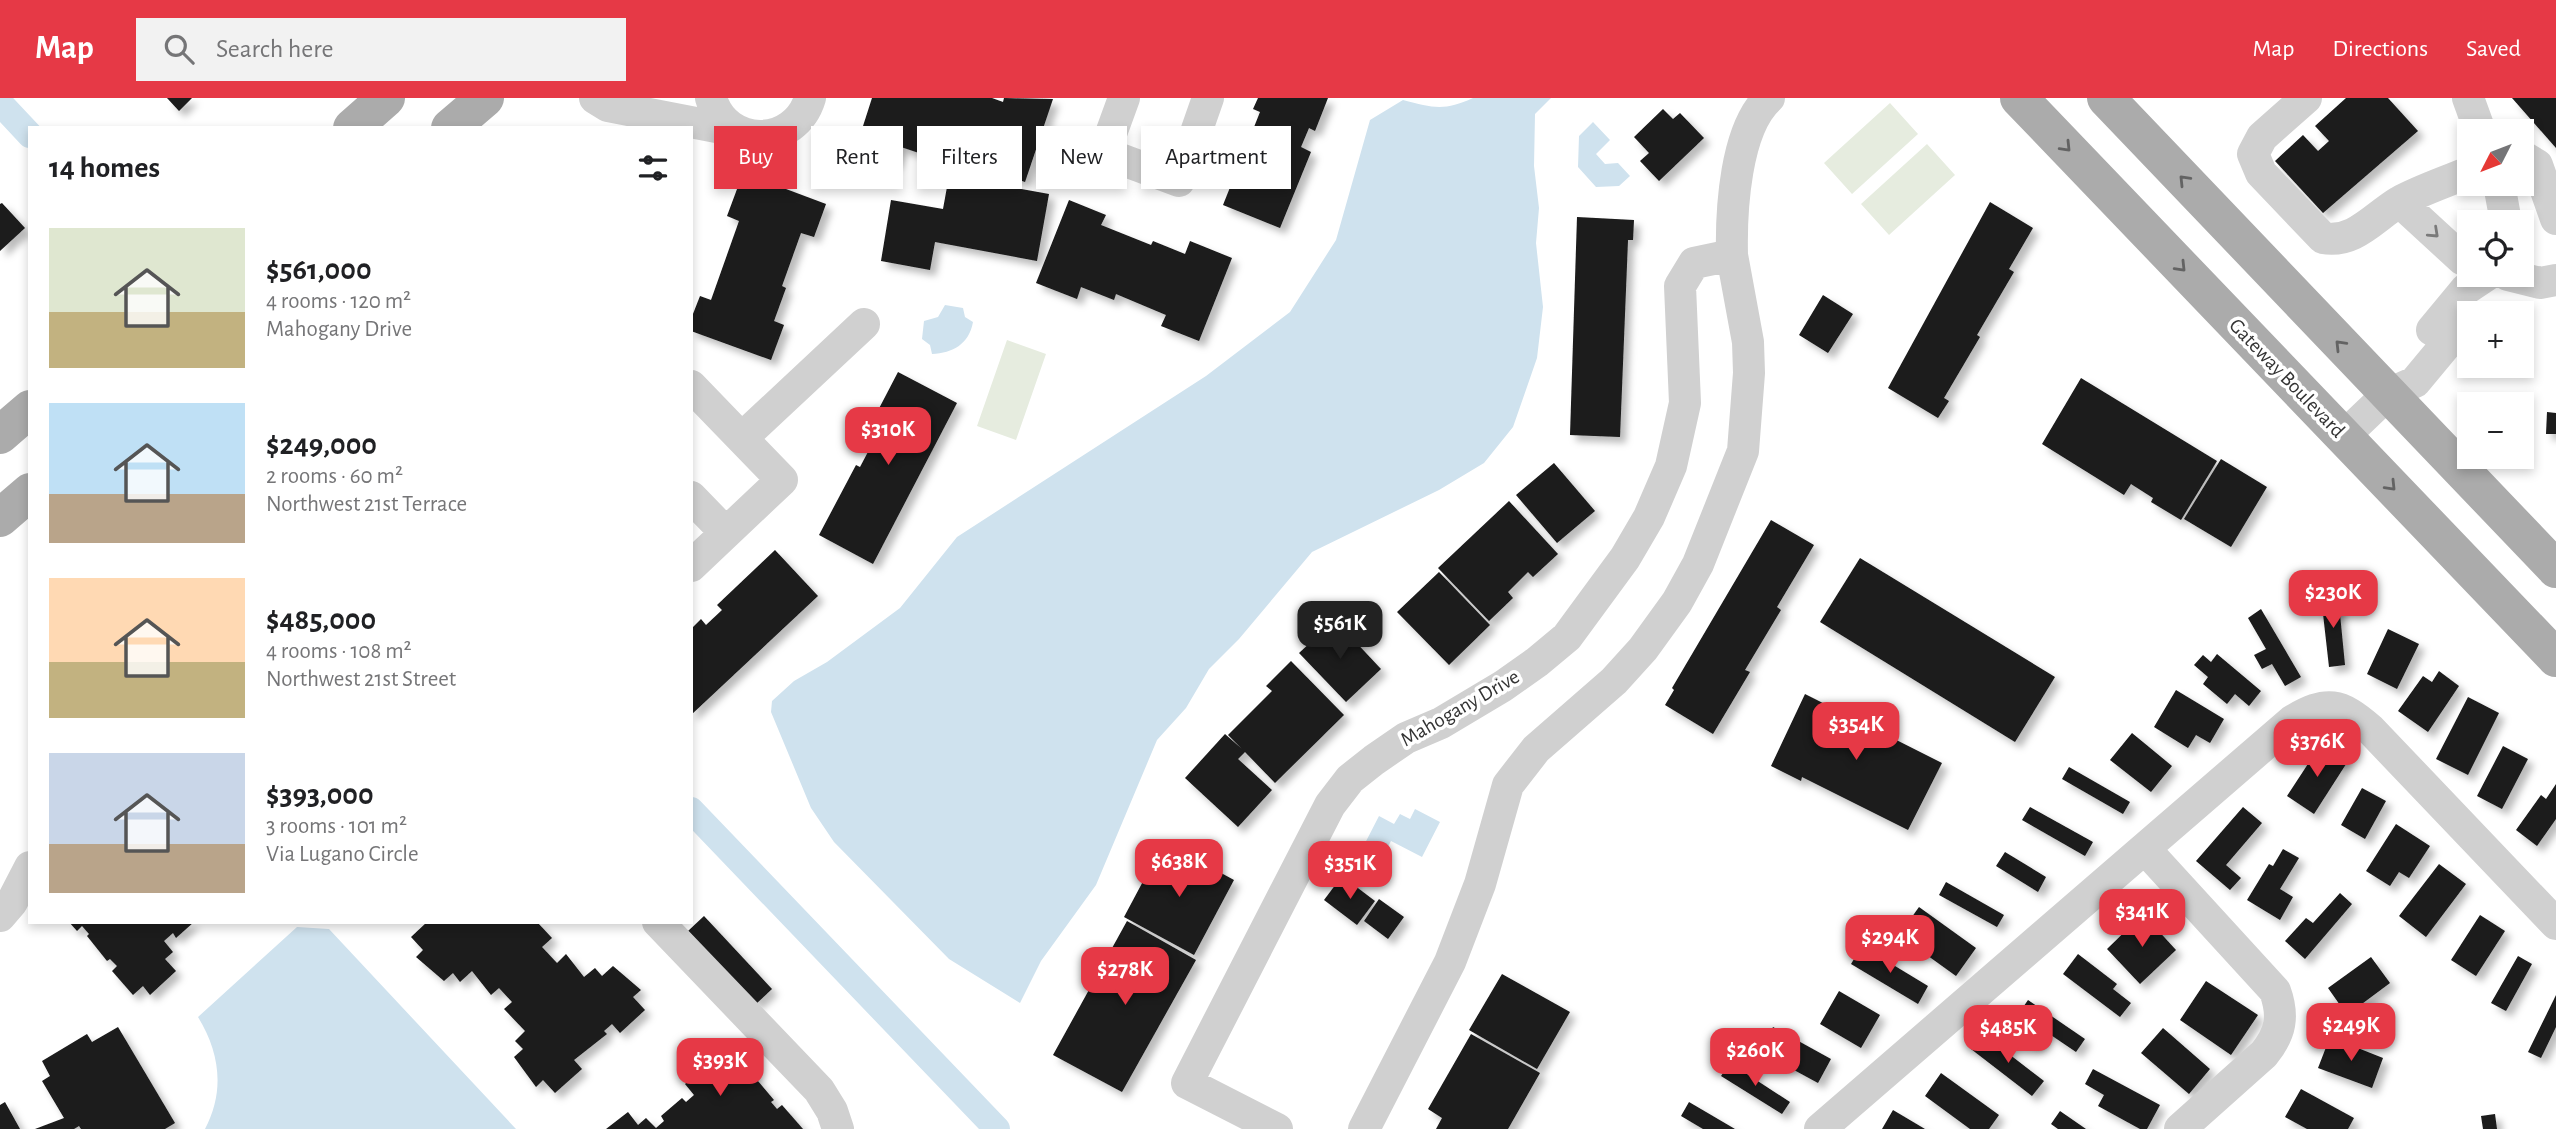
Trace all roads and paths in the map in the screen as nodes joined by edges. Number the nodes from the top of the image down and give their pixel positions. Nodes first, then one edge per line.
1 (386, 98) edge
2 (485, 98) edge
3 (595, 98) edge
4 (711, 98) edge
5 (810, 98) edge
6 (1124, 98) edge
7 (1208, 98) edge
8 (2019, 98) edge
9 (2106, 98) edge
10 (2306, 98) edge
11 (2468, 98) edge
12 (1758, 101) edge
13 (681, 119) edge
14 (2476, 119) edge
15 (354, 126) edge
16 (452, 126) edge
17 (714, 126) edge
18 (730, 126) edge
19 (792, 126) edge
20 (2534, 163) edge
21 (2457, 177) edge
22 (2400, 202) junction
23 (2556, 219) edge
24 (1732, 255) junction
25 (2457, 255) edge
26 (2556, 280) edge
27 (2534, 282) edge
28 (2469, 287) edge
29 (864, 324) dead end
30 (2457, 332) edge
31 (693, 388) edge
32 (2388, 394) junction
33 (28, 411) edge
34 (0, 435) edge
35 (2343, 437) junction
36 (742, 438) junction
37 (28, 494) edge
38 (693, 499) edge
39 (0, 518) edge
40 (726, 533) junction
41 (693, 564) edge
42 (2556, 569) edge
43 (2556, 658) edge
44 (2145, 849) junction
45 (28, 870) edge
46 (4, 904) edge
47 (659, 924) edge
48 (2556, 924) edge
49 (838, 1129) edge
50 (1277, 1129) edge
51 (1364, 1129) edge
52 (1820, 1129) edge
53 (2180, 1129) edge

1 - 15 main road
2 - 16 main road
3 - 13 street
4 - 18 street
5 - 19 street
6 - 7 street
8 -> 35 main road, Gateway Boulevard
32 -> 9 main road
10 - 22 street
11 - 14 street
12 - 24 street
13 - 17 street
20 - 23 street
21 - 22 street
22 -> 25 street
24 - 50 street, Mahogany Drive
24 - 51 street
26 - 27 street
28 - 32 street
29 - 36 street
30 - 32 street
31 - 36 street
32 - 35 street
32 - 42 main road
33 - 34 main road
35 -> 43 main road, Gateway Boulevard
36 - 40 street
37 - 39 main road
38 - 40 street
40 - 41 street
44 - 48 street
44 - 52 street
44 - 53 street
45 - 46 street
47 - 49 street

